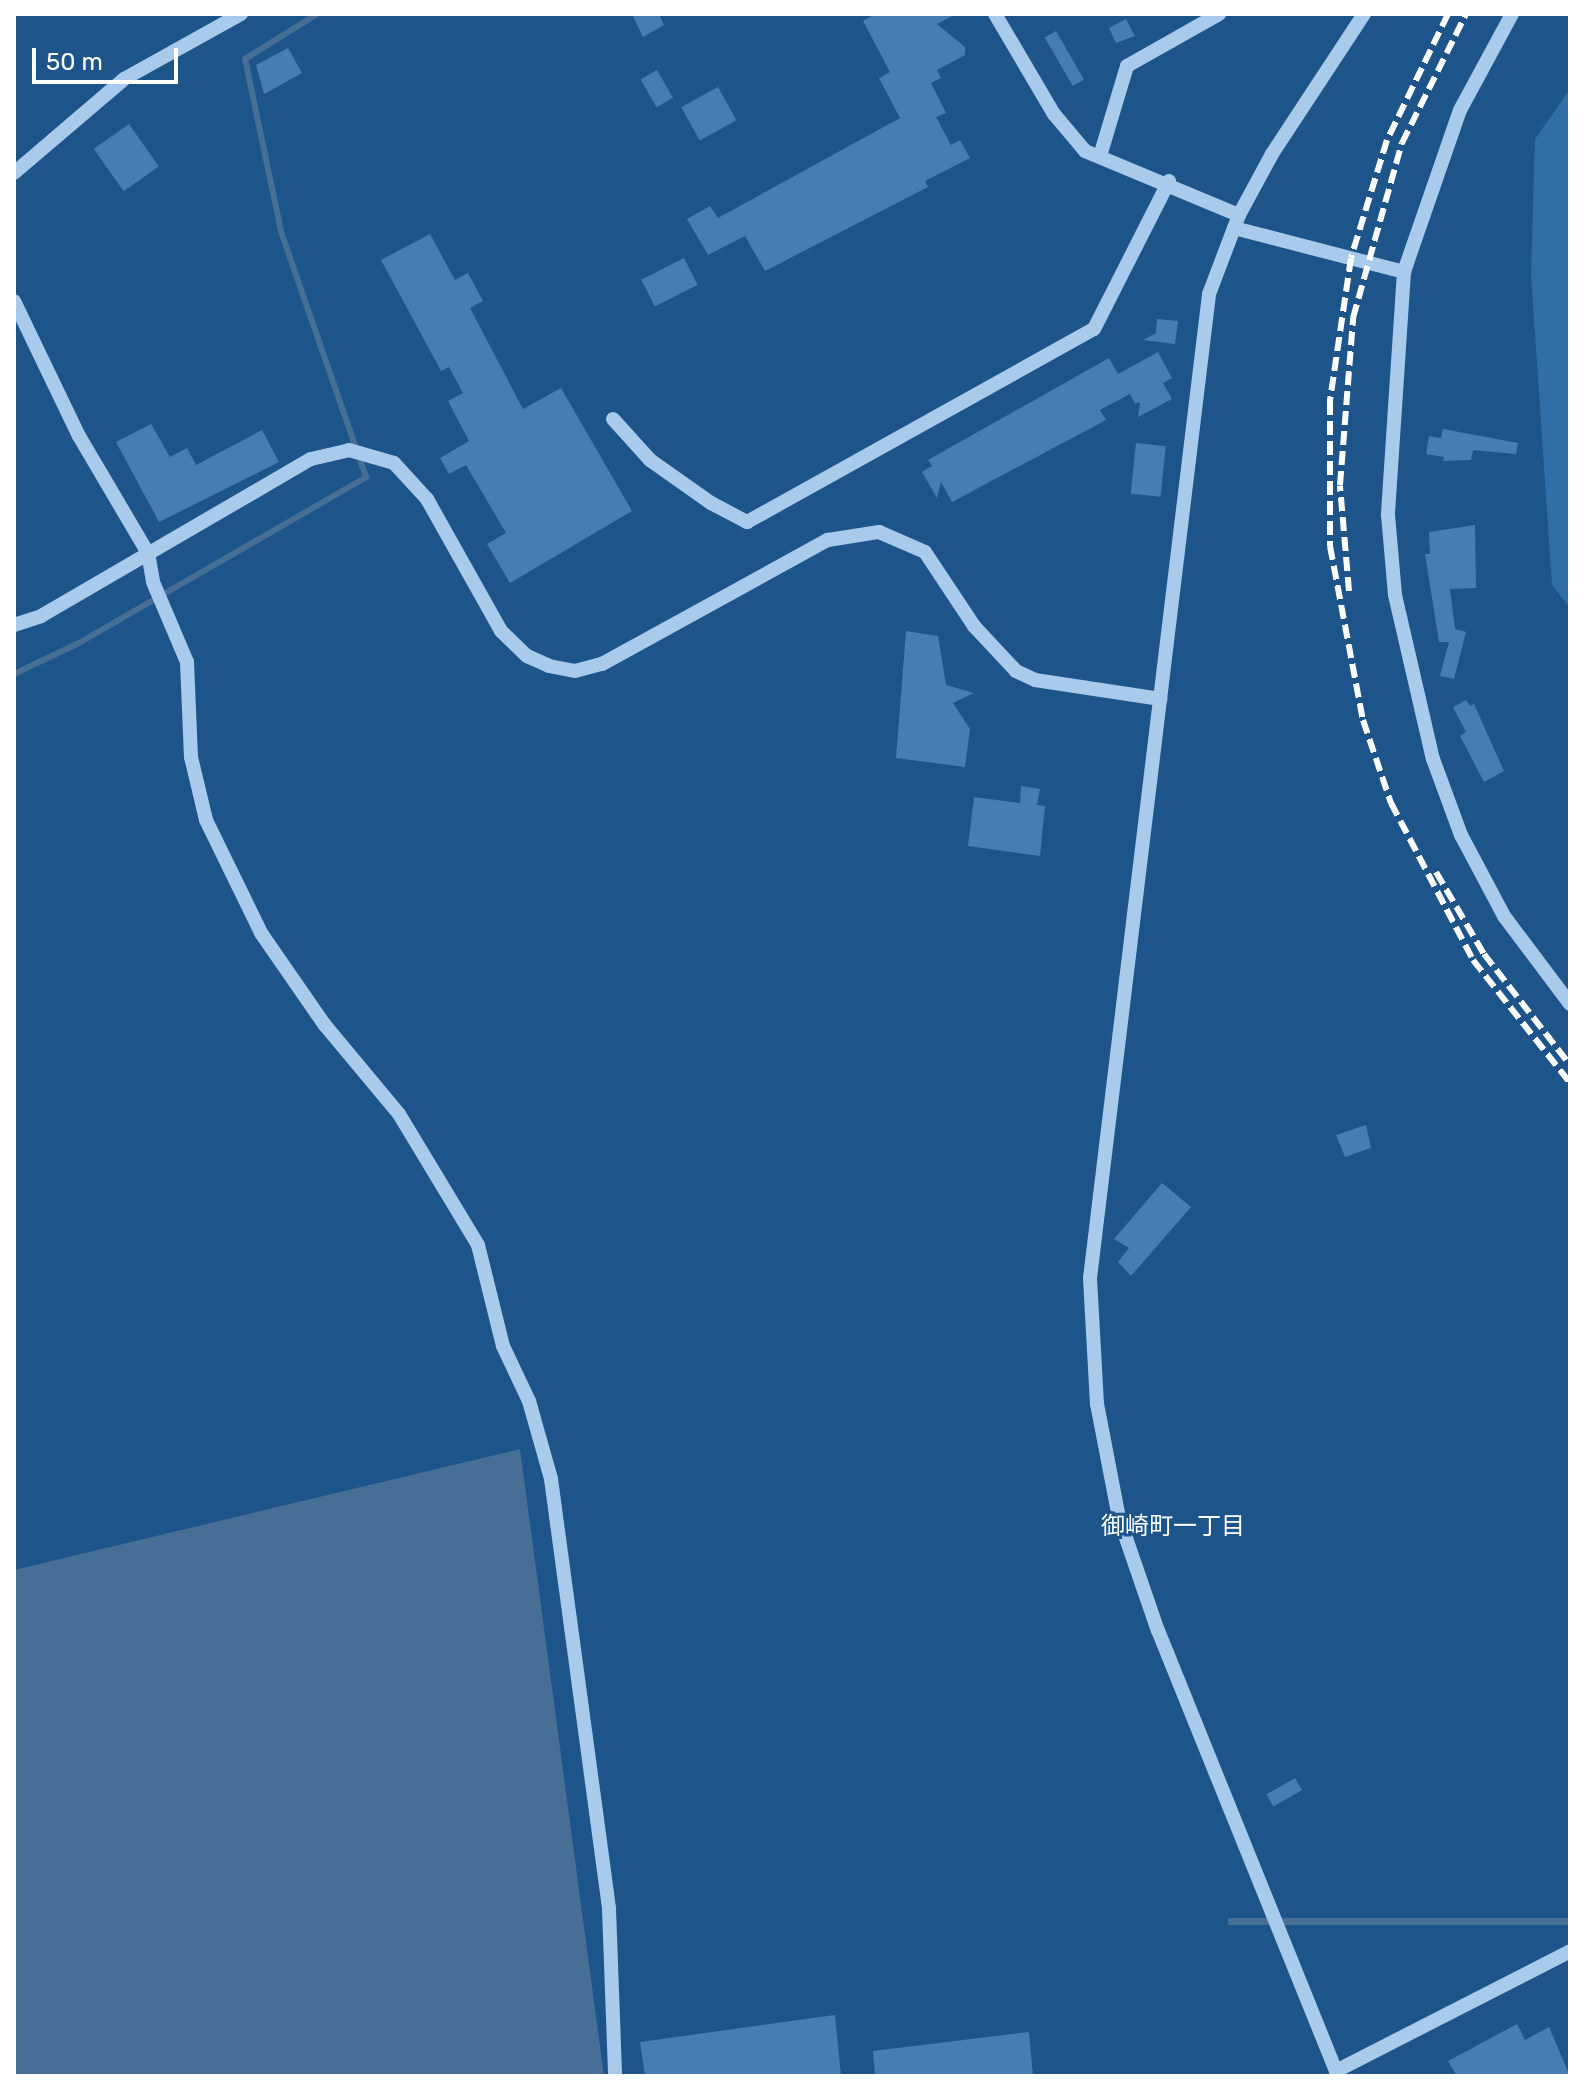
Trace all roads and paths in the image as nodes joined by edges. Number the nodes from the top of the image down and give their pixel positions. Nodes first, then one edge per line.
1 (241, 14) edge
2 (995, 14) edge
3 (1219, 14) edge
4 (1364, 14) edge
5 (1512, 14) edge
6 (1100, 156) junction
7 (14, 173) edge
8 (1169, 181) junction
9 (1236, 221) junction
10 (1404, 272) junction
11 (14, 301) edge
12 (613, 419) dead end
13 (148, 553) junction
14 (14, 625) edge
15 (1161, 699) junction
16 (1570, 1004) edge
17 (1570, 1951) edge
18 (1333, 2064) edge
19 (615, 2076) edge

1 - 7 street
2 - 6 street
3 - 6 street
4 - 9 street
5 - 10 street
6 - 8 street
8 - 9 street
8 - 12 street
9 - 10 street
9 - 15 street
10 - 16 street
11 - 13 street
13 - 14 street
13 - 15 street
13 - 19 street
15 - 18 street
17 - 18 street

